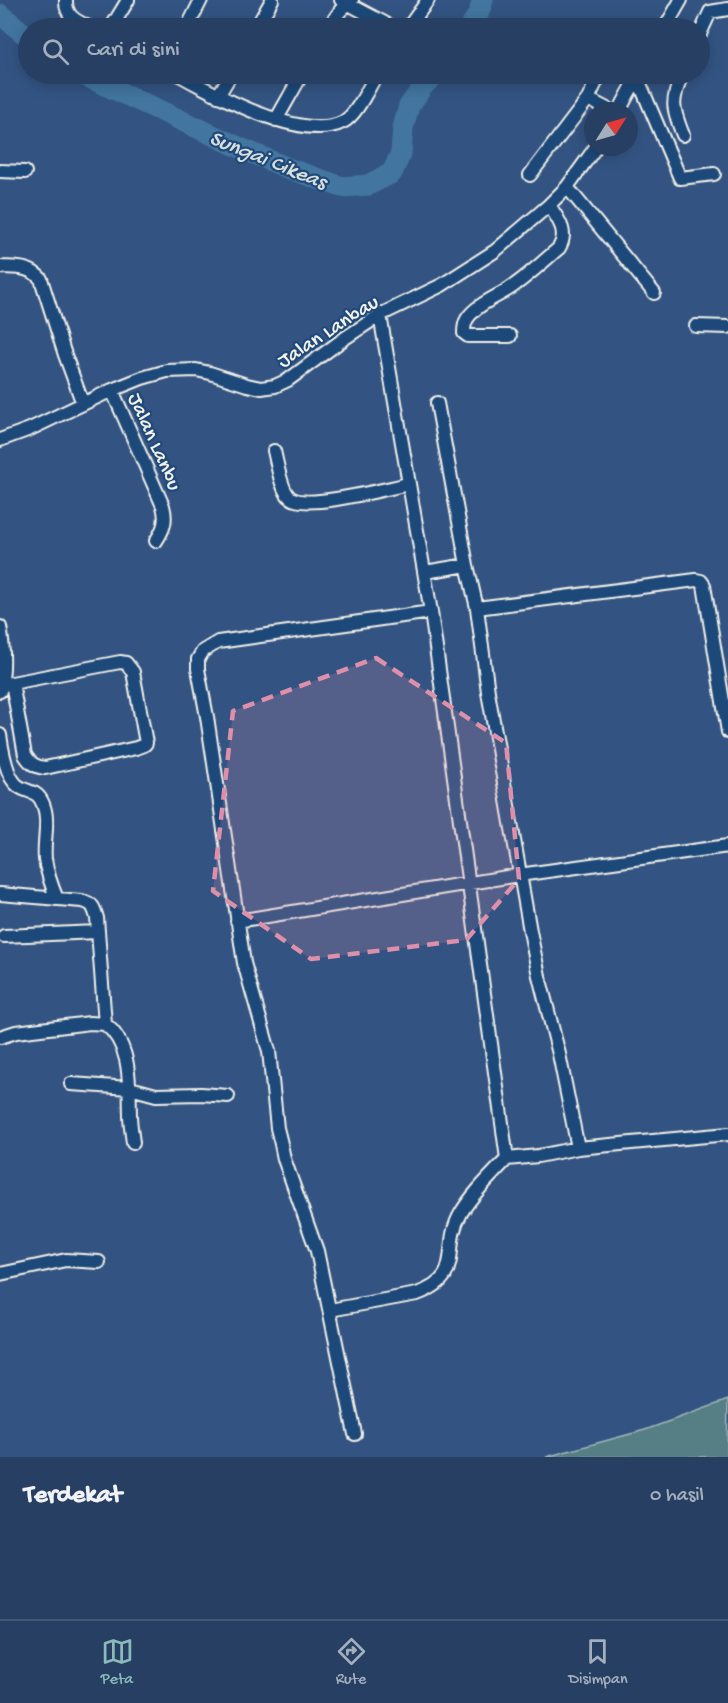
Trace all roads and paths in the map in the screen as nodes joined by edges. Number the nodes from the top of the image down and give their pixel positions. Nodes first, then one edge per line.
1 (66, 0) edge
2 (128, 0) edge
3 (201, 0) edge
4 (272, 0) edge
5 (428, 0) edge
6 (681, 0) edge
7 (347, 1) edge
8 (728, 9) edge
9 (73, 18) edge
10 (117, 18) edge
11 (192, 18) edge
12 (262, 18) edge
13 (333, 18) edge
14 (377, 18) edge
15 (415, 18) edge
16 (671, 18) edge
17 (707, 18) edge
18 (196, 84) edge
19 (225, 84) edge
20 (296, 84) edge
21 (371, 84) edge
22 (595, 84) edge
23 (633, 84) edge
24 (642, 84) edge
25 (678, 84) edge
26 (218, 96) junction
27 (588, 99) junction
28 (594, 102) edge
29 (624, 102) edge
30 (276, 120) junction
31 (683, 135) dead end
32 (590, 156) edge
33 (0, 171) edge
34 (25, 172) dead end
35 (714, 174) dead end
36 (530, 175) dead end
37 (567, 188) junction
38 (549, 205) junction
39 (0, 267) edge
40 (654, 292) dead end
41 (380, 315) junction
42 (696, 326) dead end
43 (728, 327) edge
44 (510, 336) dead end
45 (112, 390) junction
46 (83, 404) junction
47 (437, 404) dead end
48 (0, 440) edge
49 (274, 451) dead end
50 (409, 484) junction
51 (156, 541) dead end
52 (467, 564) junction
53 (425, 572) junction
54 (477, 608) junction
55 (431, 612) junction
56 (0, 627) edge
57 (4, 687) edge
58 (728, 732) edge
59 (0, 735) edge
60 (2, 756) edge
61 (728, 846) edge
62 (519, 875) junction
63 (469, 884) junction
64 (0, 894) edge
65 (57, 899) junction
66 (237, 921) junction
67 (98, 932) junction
68 (4, 936) dead end
69 (105, 1024) junction
70 (0, 1037) edge
71 (71, 1084) dead end
72 (130, 1088) junction
73 (228, 1096) dead end
74 (728, 1134) edge
75 (133, 1143) dead end
76 (578, 1148) junction
77 (507, 1159) junction
78 (99, 1262) dead end
79 (0, 1274) edge
80 (330, 1310) junction
81 (355, 1434) dead end

1 - 9 street
2 - 10 street
3 - 11 street
4 - 12 street
5 - 15 street
6 - 16 street
7 - 13 street
7 - 14 street
8 - 17 street
18 - 26 street
19 - 26 street
20 - 30 street
21 - 30 street
22 - 27 street
23 - 29 street
24 - 35 street
25 - 31 street
26 - 30 street
27 - 28 street
27 - 36 street
32 - 37 street, Jalan Lanbau
33 - 34 street
37 - 38 street, Jalan Lanbau
37 - 40 street
38 - 41 street, Jalan Lanbau
38 - 44 street
39 - 46 street
41 - 45 street, Jalan Lanbau
41 - 50 street
42 - 43 street
45 - 46 street, Jalan Lanbau
45 - 51 street, Jalan Lanbu
46 - 48 street, Jalan Lanbau
47 - 52 street
49 - 50 street
50 - 53 street
52 - 53 street
52 - 54 street
53 - 55 street
54 - 58 street
54 - 62 street
55 - 63 street
55 - 66 street
56 - 57 street
57 - 57 street
59 - 60 street
60 - 65 street
61 - 62 street
62 - 63 street
62 - 76 street
63 - 66 street
63 - 77 street
64 - 65 street
65 - 67 street
66 - 80 street
67 - 68 street
67 - 69 street
69 - 70 street
69 - 72 street
71 - 72 street
72 - 73 street
72 - 75 street
74 - 76 street
76 - 77 street
77 - 80 street
78 - 79 street
80 - 81 street

